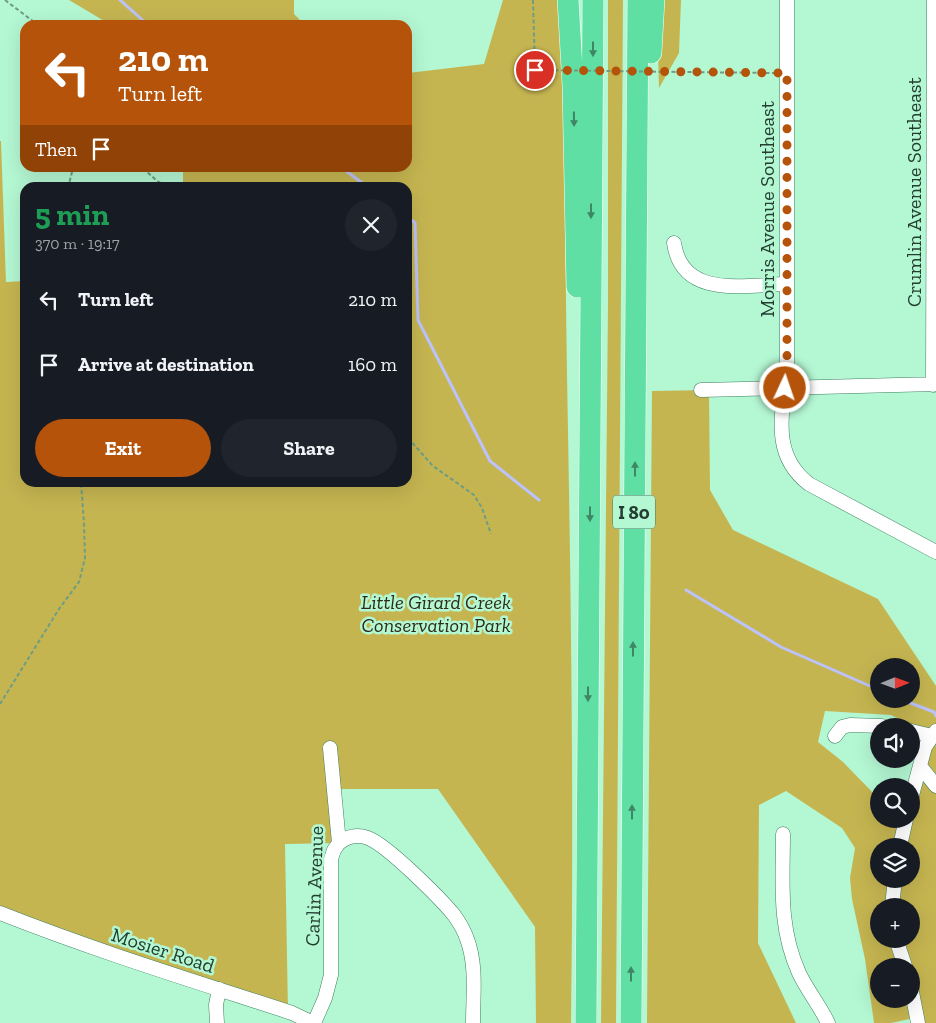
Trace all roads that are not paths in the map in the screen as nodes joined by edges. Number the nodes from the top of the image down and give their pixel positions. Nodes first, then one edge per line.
1 (568, 0) edge
2 (593, 0) edge
3 (638, 0) edge
4 (654, 0) edge
5 (787, 0) edge
6 (934, 0) edge
7 (674, 243) dead end
8 (636, 247) junction
9 (786, 284) junction
10 (935, 384) edge
11 (785, 388) junction
12 (701, 390) dead end
13 (590, 411) junction
14 (936, 552) edge
15 (870, 726) edge
16 (920, 733) edge
17 (934, 734) edge
18 (836, 736) dead end
19 (330, 748) dead end
20 (920, 766) joint
21 (936, 786) edge
22 (784, 834) dead end
23 (339, 843) junction
24 (0, 913) edge
25 (219, 989) junction
26 (915, 1008) edge
27 (217, 1023) edge
28 (314, 1023) edge
29 (473, 1023) edge
30 (586, 1023) edge
31 (631, 1023) edge
32 (828, 1023) edge
33 (918, 1023) edge

1 -> 13 highway
2 -> 13 highway, I 80
3 - 8 highway, I 80
4 - 8 highway
5 - 9 street, Morris Avenue Southeast
6 - 10 street, Crumlin Avenue Southeast
7 - 9 street
31 -> 8 highway, I 80
9 - 11 street, Morris Avenue Southeast
10 - 11 street
11 - 12 street
11 - 14 street, Morris Avenue Southeast
13 -> 30 highway, I 80
15 - 18 street
16 - 17 street
17 - 20 street
19 - 23 street, Carlin Avenue
20 - 21 street
22 - 32 street
23 - 28 street, Carlin Avenue
23 - 29 street
24 - 25 street, Mosier Road
25 - 27 street
25 - 28 street, Mosier Road
26 - 33 street

